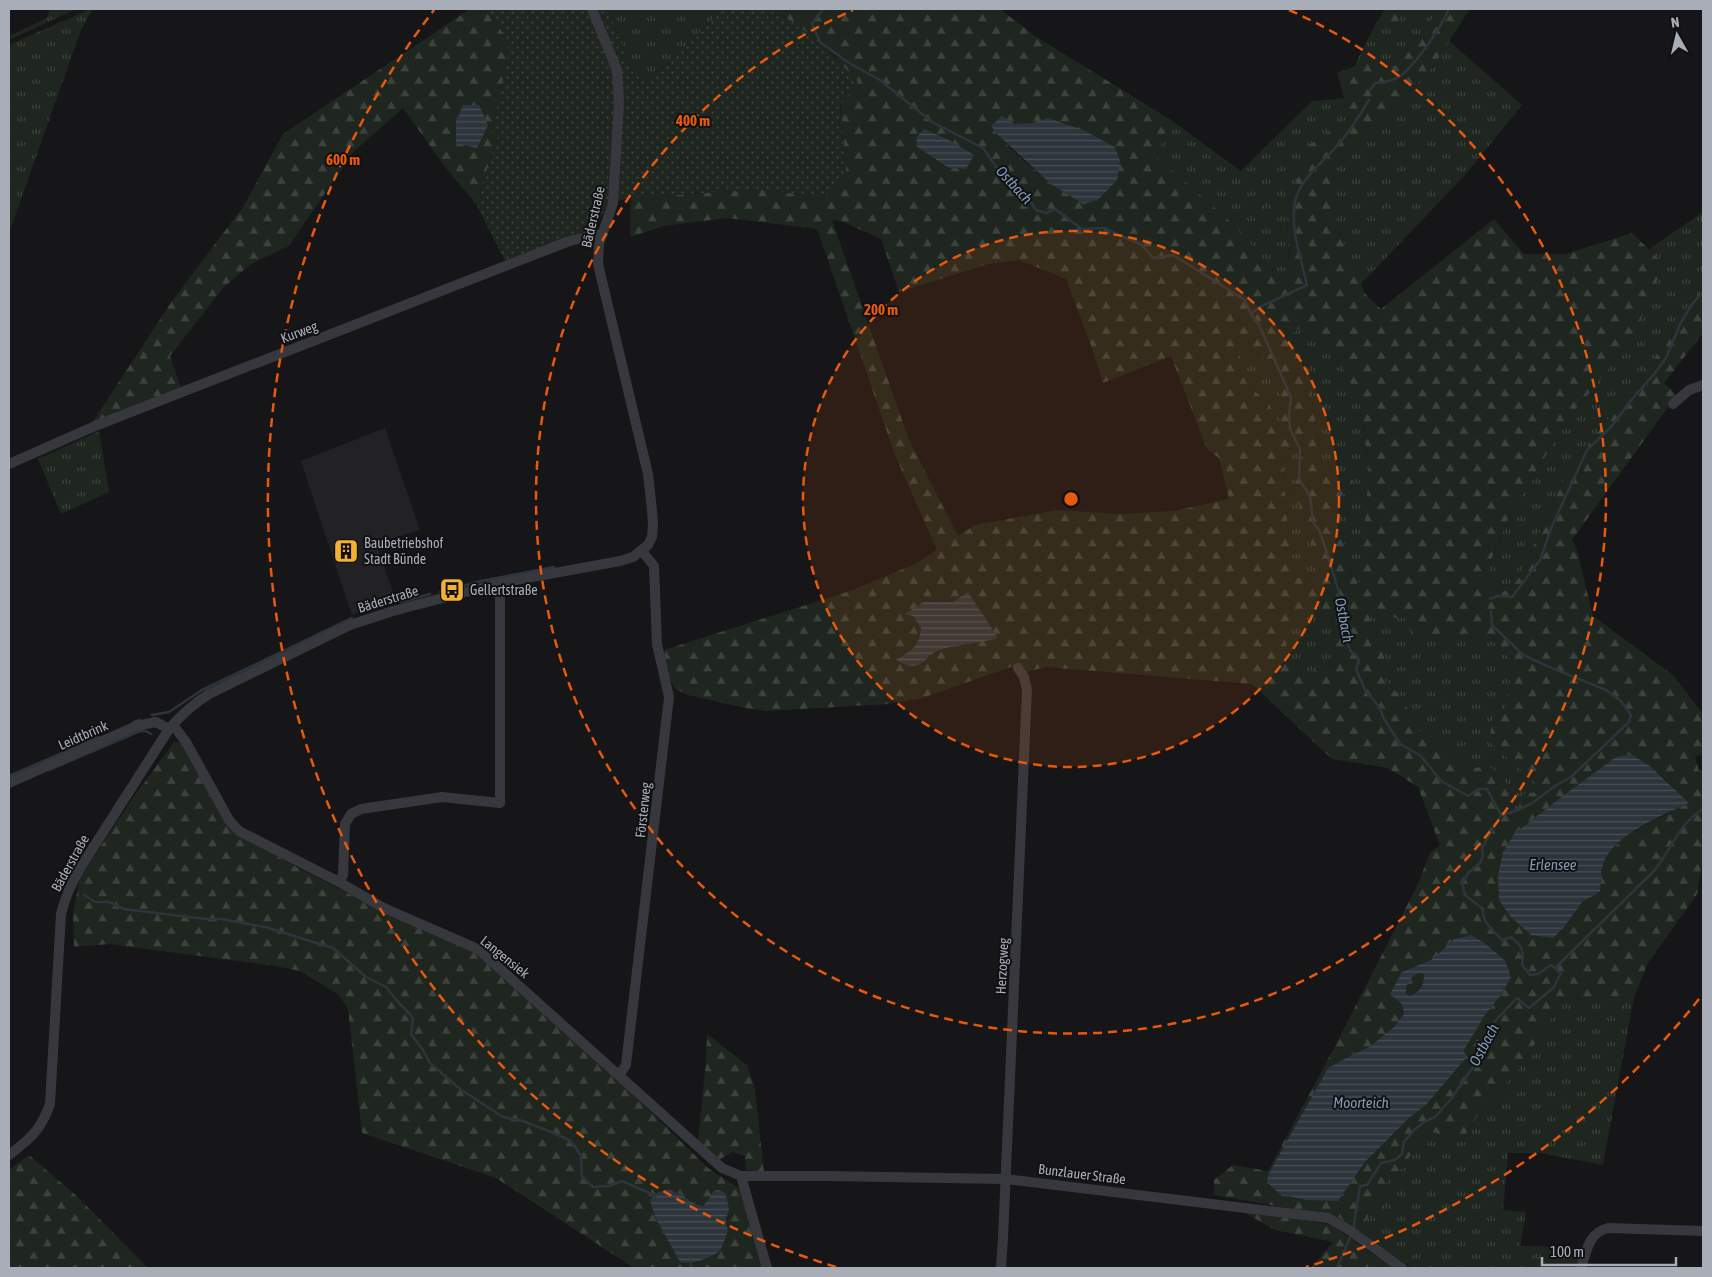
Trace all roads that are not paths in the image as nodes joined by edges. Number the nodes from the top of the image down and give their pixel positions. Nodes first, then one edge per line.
1 (592, 9) edge
2 (603, 234) junction
3 (1703, 385) edge
4 (1673, 404) dead end
5 (9, 464) edge
6 (642, 551) junction
7 (500, 583) junction
8 (1018, 668) dead end
9 (171, 727) junction
10 (9, 783) edge
11 (339, 882) junction
12 (620, 1074) junction
13 (9, 1155) edge
14 (741, 1176) junction
15 (1005, 1179) junction
16 (1703, 1231) edge
17 (767, 1268) edge
18 (1001, 1268) edge
19 (1402, 1268) edge
20 (1581, 1268) edge

1 - 2 street, Bäderstraße
2 - 5 street, Kurweg
2 - 6 street, Bäderstraße
3 - 4 street
6 - 7 street, Bäderstraße
6 - 12 street, Försterweg
7 - 9 street, Bäderstraße
7 - 11 street
8 - 15 street, Herzogweg
9 - 10 street, Leidtbrink
9 - 11 street, Langensiek
9 - 13 street, Bäderstraße
11 - 12 street, Langensiek
12 - 14 street, Langensiek
14 - 15 street, Bunzlauer Straße
14 - 17 street
15 - 18 street, Herzogweg
15 - 19 street, Bunzlauer Straße
16 - 20 street

